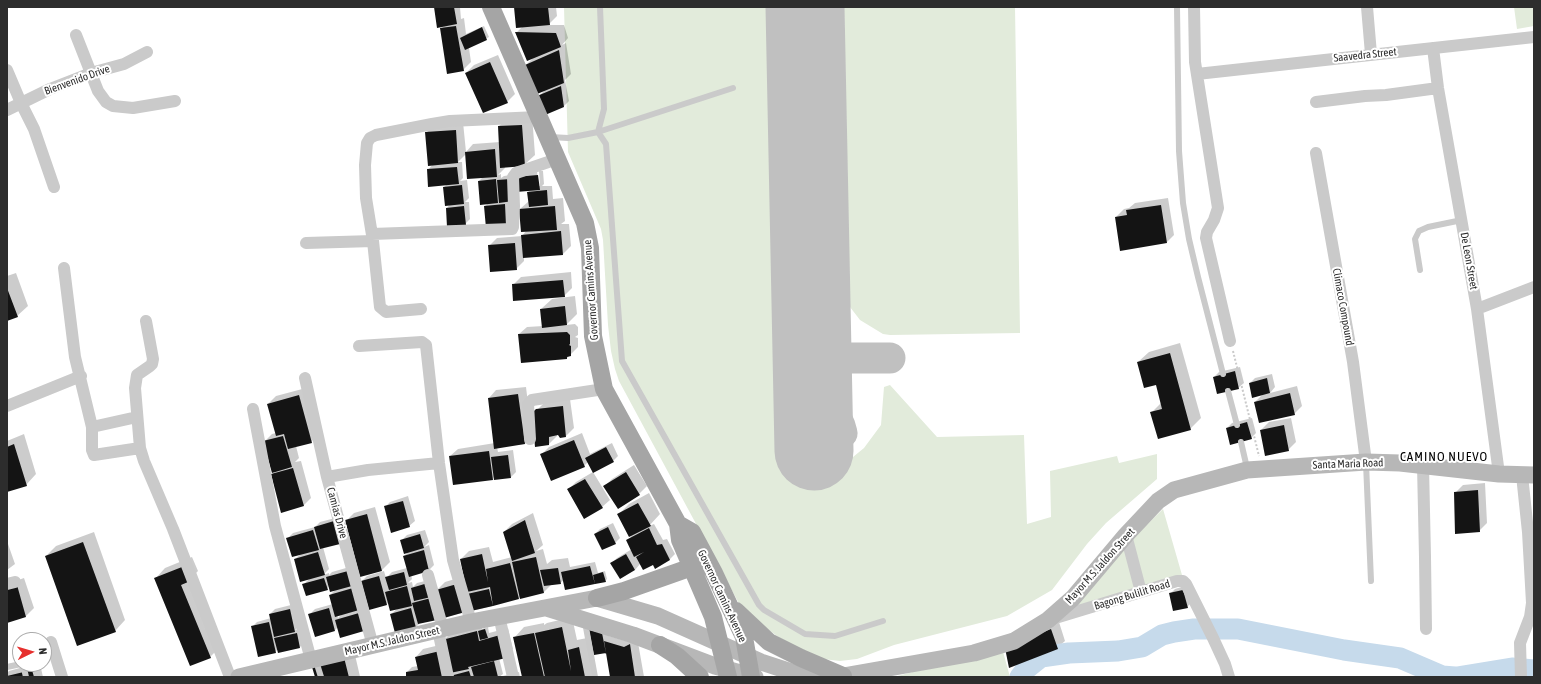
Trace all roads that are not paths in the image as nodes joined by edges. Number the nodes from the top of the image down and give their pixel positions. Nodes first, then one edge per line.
1 (491, 7) edge
2 (600, 7) edge
3 (1177, 7) edge
4 (1194, 7) edge
5 (1367, 7) edge
6 (76, 35) dead end
7 (1534, 37) edge
8 (1433, 48) junction
9 (147, 52) dead end
10 (1371, 54) junction
11 (7, 70) edge
12 (91, 73) junction
13 (1197, 74) junction
14 (733, 88) dead end
15 (1438, 88) junction
16 (175, 101) dead end
17 (1316, 102) dead end
18 (21, 103) junction
19 (7, 110) edge
20 (538, 117) junction
21 (598, 132) junction
22 (548, 137) junction
23 (1316, 153) dead end
24 (557, 159) junction
25 (54, 187) dead end
26 (1462, 220) junction
27 (373, 238) junction
28 (306, 243) dead end
29 (64, 268) dead end
30 (1420, 270) dead end
31 (1534, 287) edge
32 (1477, 309) junction
33 (421, 310) dead end
34 (146, 321) dead end
35 (1230, 341) road end
36 (359, 346) dead end
37 (1223, 374) dead end
38 (81, 376) junction
39 (305, 378) dead end
40 (604, 390) junction
41 (1228, 391) dead end
42 (7, 406) edge
43 (253, 409) dead end
44 (137, 417) junction
45 (1237, 425) dead end
46 (92, 427) junction
47 (530, 439) dead end
48 (1241, 442) dead end
49 (140, 448) junction
50 (1366, 462) junction
51 (439, 463) junction
52 (1422, 465) junction
53 (1255, 469) junction
54 (1499, 474) junction
55 (1528, 475) edge
56 (327, 477) junction
57 (1212, 480) joint
58 (678, 524) junction
59 (1126, 535) junction
60 (692, 567) junction
61 (428, 576) dead end
62 (1371, 581) dead end
63 (1141, 592) junction
64 (597, 598) junction
65 (728, 604) junction
66 (544, 607) junction
67 (499, 616) junction
68 (584, 620) junction
69 (1048, 620) junction
70 (883, 621) dead end
71 (471, 622) junction
72 (1426, 629) dead end
73 (440, 630) junction
74 (633, 635) junction
75 (52, 645) edge
76 (660, 645) junction
77 (373, 646) junction
78 (721, 646) junction
79 (348, 652) junction
80 (748, 657) junction
81 (313, 660) junction
82 (727, 673) edge
83 (842, 676) edge
84 (62, 677) edge
85 (230, 677) edge
86 (239, 677) edge
87 (321, 677) edge
88 (352, 677) edge
89 (357, 677) edge
90 (448, 677) edge
91 (513, 677) edge
92 (595, 677) edge
93 (641, 677) edge
94 (700, 677) edge
95 (753, 677) edge
96 (1229, 677) edge
97 (1520, 677) edge

1 - 20 main road, Governor Camins Avenue
2 - 21 lane
3 - 37 lane
4 - 13 street
5 - 10 street
6 - 12 street
7 - 8 street, Saavedra Street
8 - 10 street, Saavedra Street
8 - 15 street, De Leon Street
9 - 12 street, Bienvenido Drive
10 - 13 street, Saavedra Street
11 - 18 street
12 - 16 street
12 - 18 street, Bienvenido Drive
13 - 35 street
14 - 21 lane
15 - 17 street
15 - 26 street, De Leon Street
18 - 19 street, Bienvenido Drive
18 - 25 street
20 - 22 main road, Governor Camins Avenue
20 - 27 street
21 - 22 lane
21 - 70 lane
22 - 24 main road, Governor Camins Avenue
23 - 50 street, Climaco Compound
24 - 27 street
24 - 40 main road, Governor Camins Avenue
26 - 30 lane
26 - 32 street, De Leon Street
27 - 28 street
27 - 33 street
29 - 38 street
31 - 32 street
32 - 54 street, De Leon Street
34 - 44 street
36 - 51 street
38 - 42 street
38 - 46 street
39 - 56 street, Camias Drive
40 - 47 street
40 - 58 main road, Governor Camins Avenue
41 - 45 lane
43 - 81 street
44 - 46 street
44 - 49 street
46 - 49 street
48 - 53 lane
49 - 85 street
50 - 52 main road, Santa Maria Road
50 - 53 main road, Santa Maria Road
50 - 62 lane
51 - 56 street
51 - 71 street
52 - 54 main road, Santa Maria Road
52 - 72 street
53 - 57 main road, Santa Maria Road
54 - 55 main road, Santa Maria Road
55 - 97 street
56 - 77 street, Camias Drive
57 - 59 main road, Mayor M.S. Jaldon Street
58 - 60 main road, Governor Camins Avenue
58 - 65 main road, Governor Camins Avenue
59 - 63 street
59 - 69 main road, Mayor M.S. Jaldon Street
60 - 64 main road
60 - 78 main road, Governor Camins Avenue
61 - 73 street
63 - 69 street, Bagong Bulilit Road
63 - 96 street, Bagong Bulilit Road
64 - 66 main road, Mayor M.S. Jaldon Street
64 - 78 main road, Mayor M.S. Jaldon Street
65 - 80 main road, Governor Camins Avenue
65 - 83 main road
66 - 67 main road, Mayor M.S. Jaldon Street
66 - 68 main road, Mayor M.S. Jaldon Street
67 - 71 main road, Mayor M.S. Jaldon Street
67 - 91 street
68 - 74 main road, Mayor M.S. Jaldon Street
68 - 92 lane
69 - 83 main road, Mayor M.S. Jaldon Street
71 - 73 main road, Mayor M.S. Jaldon Street
73 - 77 main road, Mayor M.S. Jaldon Street
73 - 90 street
74 - 76 main road, Mayor M.S. Jaldon Street
74 - 93 lane
75 - 84 street
76 - 82 main road, Mayor M.S. Jaldon Street
76 - 94 main road
77 - 79 main road, Mayor M.S. Jaldon Street
78 - 80 main road, Mayor M.S. Jaldon Street
78 - 82 main road, Governor Camins Avenue
79 - 81 main road, Mayor M.S. Jaldon Street
79 - 88 lane
79 - 89 lane
80 - 83 main road, Mayor M.S. Jaldon Street
80 - 95 main road, Governor Camins Avenue
81 - 86 main road, Mayor M.S. Jaldon Street
81 - 87 lane
82 - 95 main road, Mayor M.S. Jaldon Street

